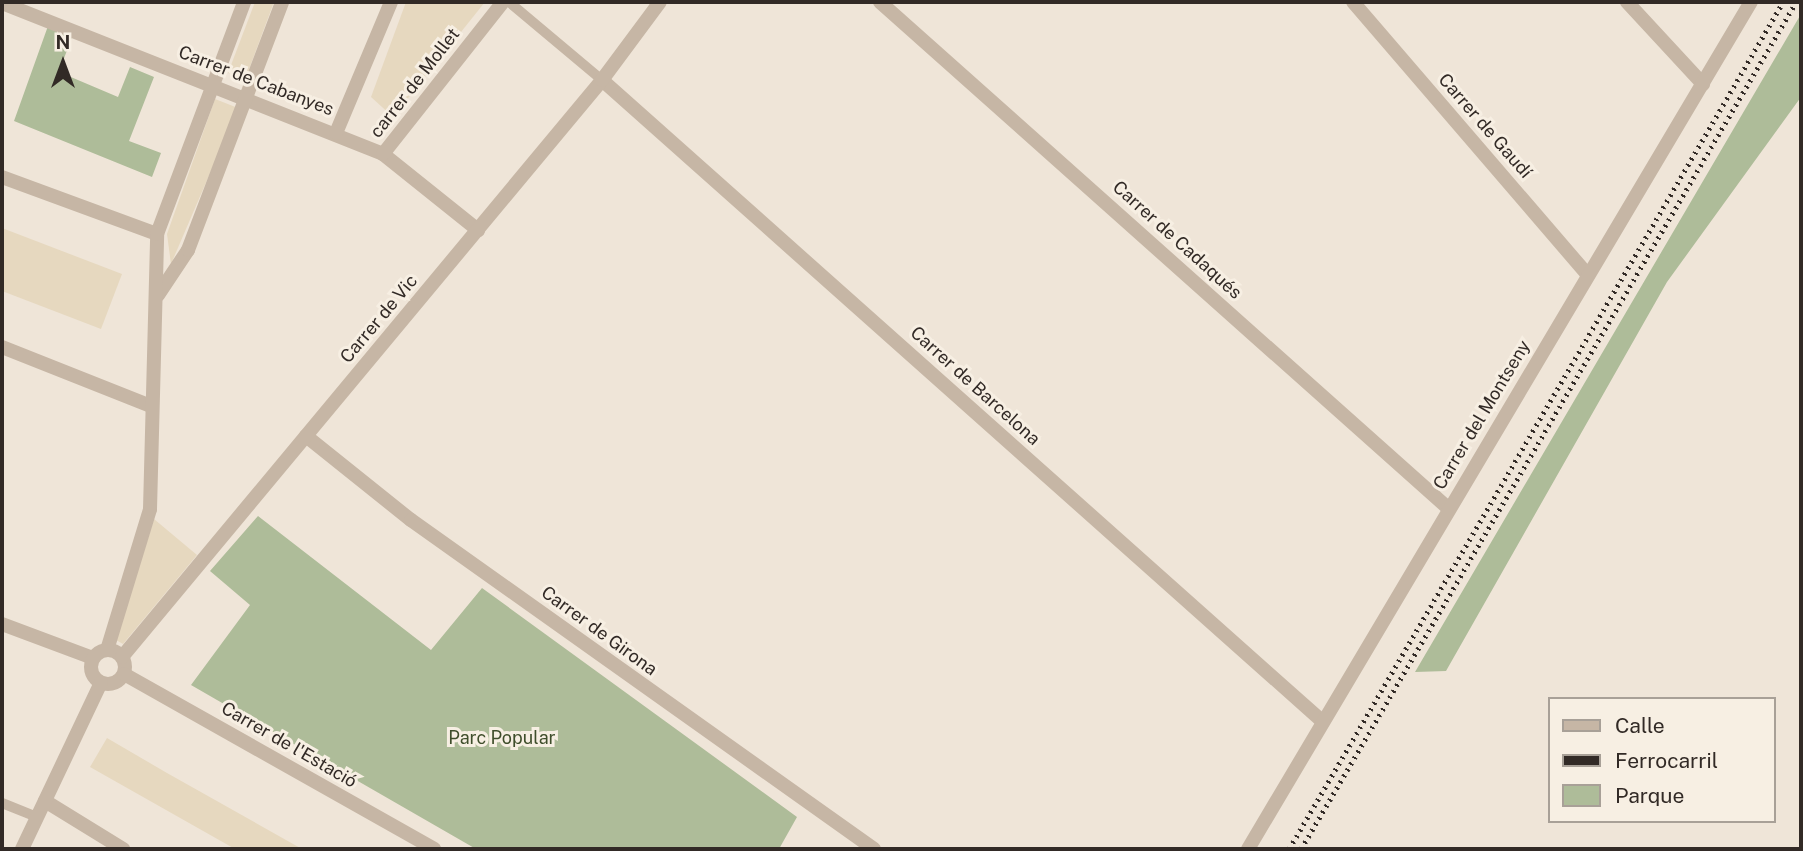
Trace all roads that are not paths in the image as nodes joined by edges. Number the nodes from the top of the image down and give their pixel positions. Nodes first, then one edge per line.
1 (244, 2) edge
2 (282, 2) edge
3 (391, 2) edge
4 (503, 2) edge
5 (509, 2) edge
6 (660, 2) edge
7 (880, 2) edge
8 (1353, 2) edge
9 (1627, 2) edge
10 (1751, 2) edge
11 (2, 3) edge
12 (602, 80) junction
13 (1703, 84) junction
14 (213, 85) junction
15 (246, 97) junction
16 (336, 133) junction
17 (383, 154) junction
18 (2, 177) edge
19 (478, 230) junction
20 (157, 234) junction
21 (1588, 275) junction
22 (158, 295) junction
23 (2, 347) edge
24 (151, 406) junction
25 (306, 436) junction
26 (1448, 508) junction
27 (2, 624) edge
28 (107, 650) junction
29 (93, 657) junction
30 (122, 657) junction
31 (124, 674) junction
32 (102, 683) junction
33 (1322, 722) junction
34 (45, 801) junction
35 (2, 803) edge
36 (37, 817) junction
37 (23, 849) edge
38 (123, 849) edge
39 (434, 849) edge
40 (874, 849) edge
41 (1248, 849) edge

1 - 14 street
2 - 15 street
3 - 16 street
4 - 17 street, carrer de Mollet
5 - 12 street
6 - 12 street, Carrer de Vic
7 - 26 street, Carrer de Cadaqués
8 - 21 street, Carrer de Gaudí
9 - 13 street
10 - 13 street, Carrer del Montseny
11 - 14 street, Carrer de Cabanyes
12 - 19 street, Carrer de Vic
12 - 33 street, Carrer de Barcelona
13 - 21 street, Carrer del Montseny
14 - 15 street, Carrer de Cabanyes
14 - 20 street
15 - 16 street, Carrer de Cabanyes
15 - 22 street
16 - 17 street, Carrer de Cabanyes
17 - 19 street, Carrer de Cabanyes
18 - 20 street
19 - 25 street, Carrer de Vic
20 - 22 street
21 - 26 street, Carrer del Montseny
22 - 24 street
23 - 24 street
24 - 28 street
25 - 30 street, Carrer de Vic
25 - 40 street, Carrer de Girona
26 - 33 street, Carrer del Montseny
27 - 29 street
28 - 29 street
28 - 30 street
29 - 32 street
30 - 31 street
31 - 32 street
31 - 39 street, Carrer de l'Estació
32 - 34 street
33 - 41 street, Carrer del Montseny
34 - 36 street
34 - 38 street
35 - 36 street
36 - 37 street

